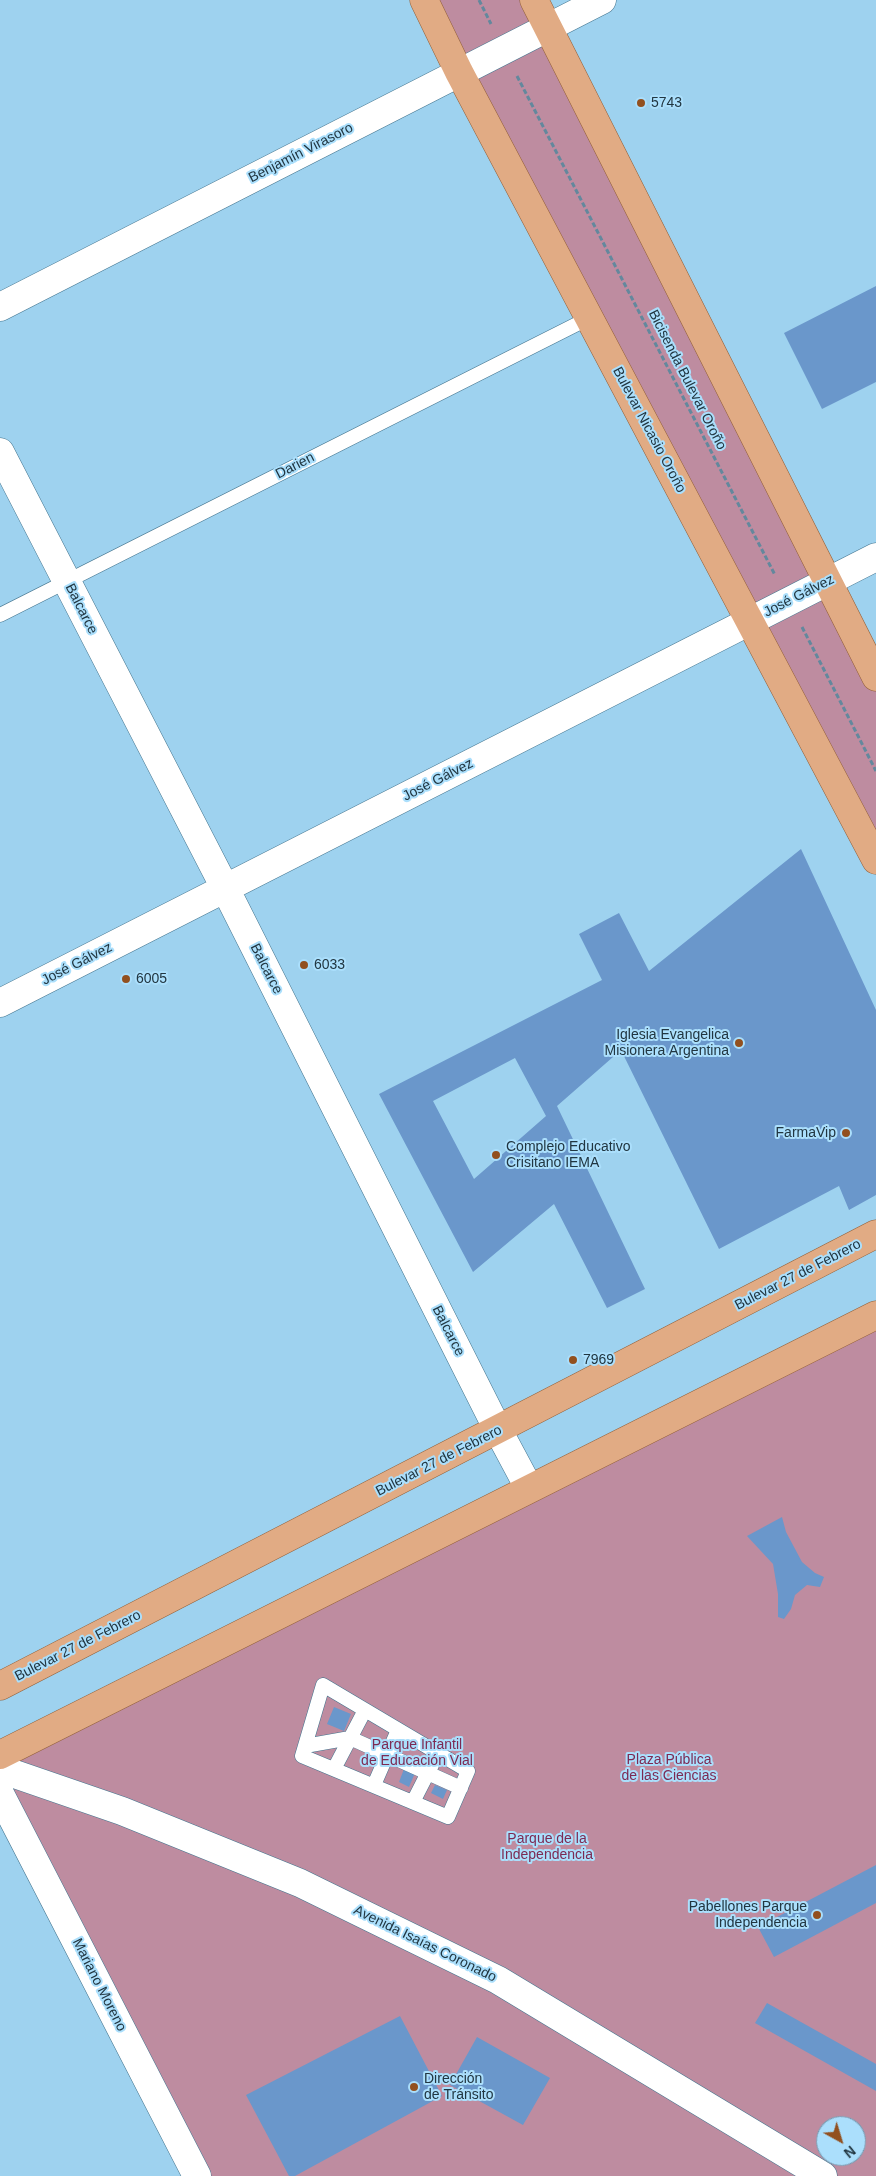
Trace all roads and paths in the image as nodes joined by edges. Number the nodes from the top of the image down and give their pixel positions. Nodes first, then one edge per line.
1 (424, 0) edge
2 (479, 0) edge
3 (534, 0) edge
4 (602, 0) edge
5 (548, 28) junction
6 (504, 50) junction
7 (460, 72) junction
8 (0, 307) edge
9 (589, 318) junction
10 (0, 452) edge
11 (876, 557) edge
12 (67, 581) junction
13 (828, 581) junction
14 (789, 601) junction
15 (0, 615) edge
16 (750, 621) junction
17 (876, 677) edge
18 (876, 770) edge
19 (876, 860) edge
20 (225, 888) junction
21 (0, 1003) edge
22 (876, 1234) edge
23 (876, 1315) edge
24 (498, 1430) junction
25 (529, 1488) junction
26 (0, 1686) edge
27 (364, 1710) junction
28 (398, 1730) junction
29 (350, 1738) junction
30 (304, 1751) junction
31 (438, 1753) junction
32 (0, 1755) edge
33 (387, 1755) junction
34 (0, 1769) edge
35 (334, 1769) junction
36 (428, 1773) junction
37 (374, 1785) junction
38 (461, 1788) junction
39 (0, 1794) edge
40 (413, 1802) junction
41 (197, 2176) edge
42 (823, 2176) edge

1 - 7 main road, Bulevar Nicasio Oroño
2 - 6 path, Bicisenda Bulevar Oroño
3 - 5 main road
4 - 5 street, Benjamín Virasoro
5 - 6 street, Benjamín Virasoro
5 - 13 main road
6 - 7 street, Benjamín Virasoro
6 - 14 path, Bicisenda Bulevar Oroño
7 - 8 street, Benjamín Virasoro
7 - 9 main road, Bulevar Nicasio Oroño
9 - 12 lane, Darien
9 - 16 main road, Bulevar Nicasio Oroño
10 - 12 street, Balcarce
11 - 13 street, José Gálvez
12 - 15 lane, Darien
12 - 20 street, Balcarce
13 - 14 street, José Gálvez
13 - 17 main road
14 - 16 street, José Gálvez
14 - 18 path, Bicisenda Bulevar Oroño
16 - 19 main road, Bulevar Nicasio Oroño
16 - 20 street, José Gálvez
20 - 21 street, José Gálvez
20 - 24 street, Balcarce
22 - 24 main road, Bulevar 27 de Febrero
23 - 25 main road
24 - 25 street, Balcarce
24 - 26 main road, Bulevar 27 de Febrero
25 - 32 main road
27 - 28 lane
27 - 29 lane
27 - 30 lane
28 - 31 lane
28 - 33 lane
29 - 30 lane
29 - 33 lane
29 - 35 lane
30 - 35 lane
31 - 36 lane
31 - 38 lane
33 - 36 lane
33 - 37 lane
34 - 42 street, Avenida Isaías Coronado
35 - 37 lane
36 - 38 lane
36 - 40 lane
37 - 40 lane
38 - 40 lane
39 - 41 street, Mariano Moreno

